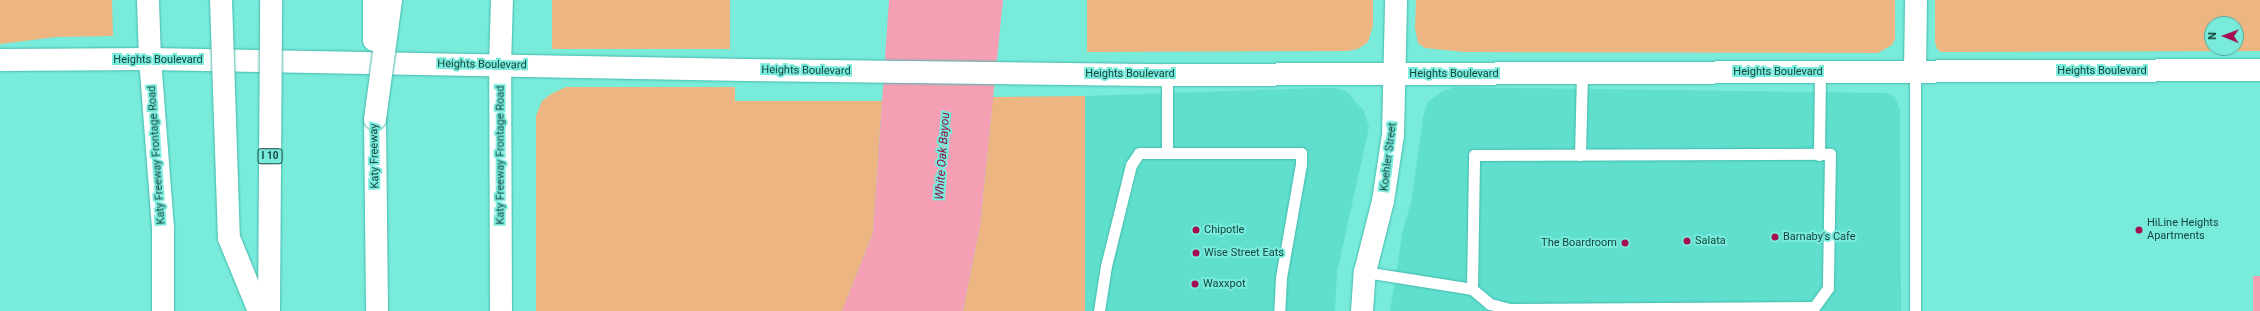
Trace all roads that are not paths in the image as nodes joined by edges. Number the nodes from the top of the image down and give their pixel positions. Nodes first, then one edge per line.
1 (148, 0) edge
2 (221, 0) edge
3 (272, 0) edge
4 (374, 0) edge
5 (391, 0) edge
6 (502, 0) edge
7 (1396, 0) edge
8 (1916, 0) edge
9 (150, 59) junction
10 (0, 60) edge
11 (500, 66) junction
12 (2260, 70) edge
13 (1820, 72) junction
14 (1915, 72) junction
15 (1582, 73) junction
16 (1395, 74) junction
17 (1167, 75) junction
18 (374, 119) junction
19 (1167, 152) junction
20 (1580, 155) junction
21 (1819, 155) junction
22 (1365, 272) junction
23 (1472, 289) junction
24 (163, 311) edge
25 (260, 311) edge
26 (269, 311) edge
27 (377, 311) edge
28 (501, 311) edge
29 (1099, 311) edge
30 (1279, 311) edge
31 (1362, 311) edge
32 (1915, 311) edge

1 - 9 main road, Katy Freeway Frontage Road
2 - 25 main road, bridge
3 - 26 main road, I 10, bridge
4 - 18 main road, Katy Freeway, bridge
5 - 18 main road, bridge
6 - 11 main road, Katy Freeway Frontage Road
7 - 16 main road, Koehler Street
8 - 14 main road
9 - 10 main road, Heights Boulevard
9 - 11 main road, Heights Boulevard
9 - 24 main road, Katy Freeway Frontage Road
11 - 17 main road, Heights Boulevard
11 - 28 main road, Katy Freeway Frontage Road
12 - 14 main road, Heights Boulevard
13 - 14 main road, Heights Boulevard
13 - 15 main road, Heights Boulevard
13 - 21 lane
14 - 32 lane
15 - 16 main road, Heights Boulevard
15 - 20 lane
16 - 17 main road, Heights Boulevard
16 - 22 main road, Koehler Street
17 - 19 lane
18 - 27 main road, Katy Freeway
19 - 29 lane
19 - 30 lane
20 - 21 lane
20 - 23 lane
21 - 23 lane
22 - 23 lane
22 - 31 main road, Koehler Street

